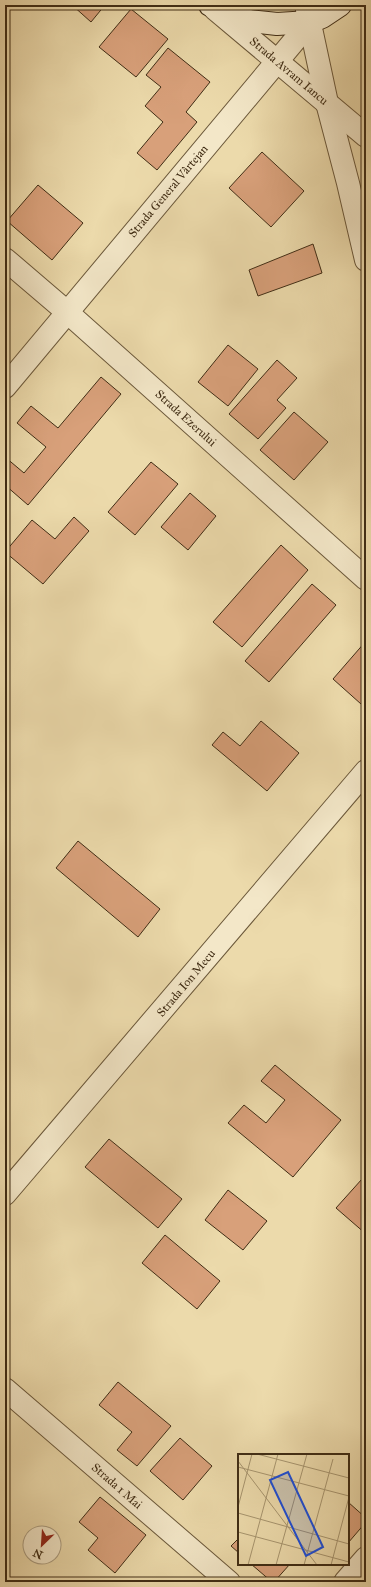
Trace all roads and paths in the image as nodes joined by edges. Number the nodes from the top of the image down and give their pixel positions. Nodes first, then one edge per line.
1 (340, 5) edge
2 (211, 6) edge
3 (308, 14) edge
4 (277, 61) junction
5 (327, 103) junction
6 (366, 136) edge
7 (5, 259) edge
8 (366, 260) edge
9 (67, 312) junction
10 (5, 387) edge
11 (366, 580) edge
12 (366, 771) edge
13 (5, 1194) edge
14 (5, 1389) edge
15 (366, 1558) edge
16 (229, 1582) edge
17 (345, 1582) edge

1 - 3 street, Strada General Vârtejan
2 - 3 street, Strada Avram Iancu
2 - 4 street, Strada Avram Iancu
3 - 4 street, Strada General Vârtejan
3 - 5 street
4 - 5 street, Strada Avram Iancu
4 - 9 street, Strada General Vârtejan
5 - 6 street, Strada Avram Iancu
5 - 8 street
7 - 9 street, Strada Ezerului
9 - 10 street, Strada General Vârtejan
9 - 11 street, Strada Ezerului
12 - 13 street, Strada Ion Mecu
14 - 16 street, Strada 1 Mai
15 - 17 street

